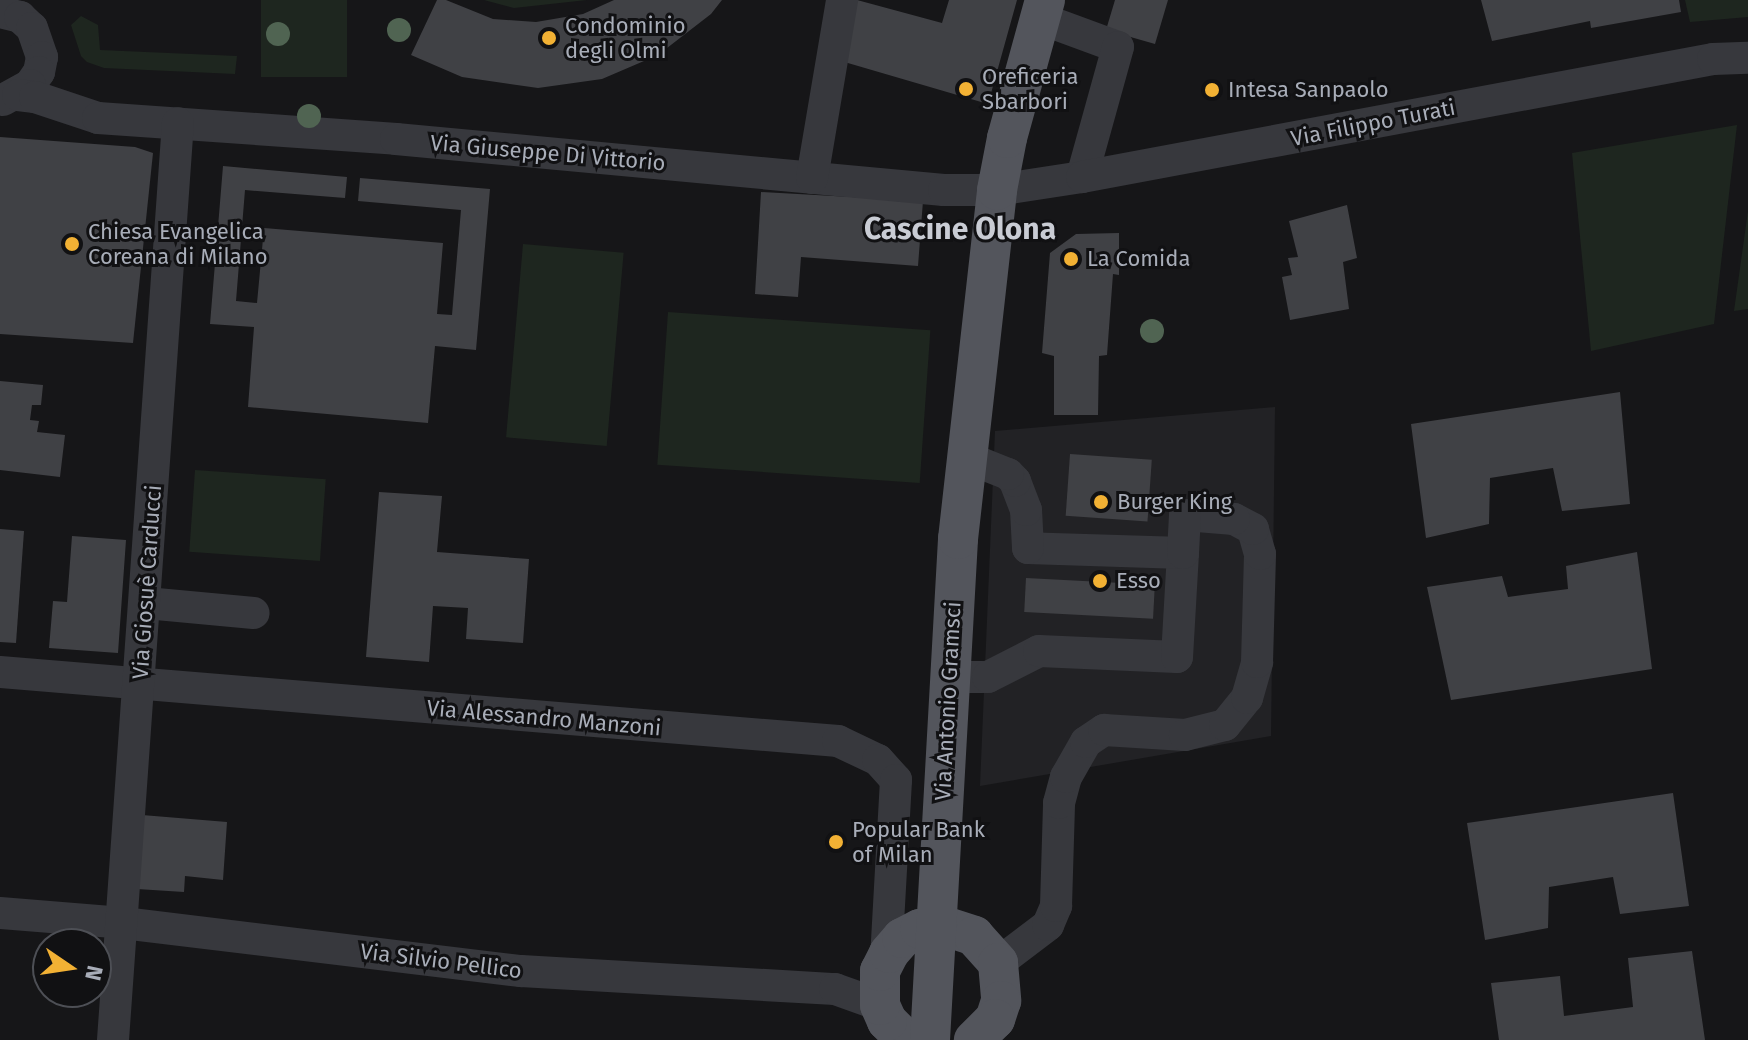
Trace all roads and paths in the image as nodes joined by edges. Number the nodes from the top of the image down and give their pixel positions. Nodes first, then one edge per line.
1 (842, 0) edge
2 (1042, 9) edge
3 (10, 10) edge
4 (42, 57) junction
5 (1748, 58) edge
6 (9, 98) edge
7 (98, 118) junction
8 (178, 123) junction
9 (1082, 177) junction
10 (812, 178) junction
11 (997, 190) junction
12 (968, 458) junction
13 (1183, 553) junction
14 (146, 603) junction
15 (254, 613) dead end
16 (0, 672) edge
17 (961, 678) junction
18 (141, 685) junction
19 (0, 913) edge
20 (123, 923) junction
21 (949, 928) junction
22 (886, 960) junction
23 (998, 963) junction
24 (890, 1026) edge
25 (113, 1040) edge
26 (930, 1040) edge
27 (954, 1040) edge
28 (974, 1040) edge

1 - 10 street
2 - 9 street
2 - 11 main road, Via Antonio Gramsci
3 - 4 street
4 - 6 street
4 - 7 street
5 - 9 street, Via Filippo Turati
6 - 7 street, Via Giuseppe Di Vittorio
7 - 8 street, Via Giuseppe Di Vittorio
8 - 10 street, Via Giuseppe Di Vittorio
8 - 14 street, Via Giosuè Carducci
9 - 11 street, Via Filippo Turati
10 - 11 street, Via Giuseppe Di Vittorio
11 - 12 main road, Via Antonio Gramsci
12 - 13 street
12 - 17 main road, Via Antonio Gramsci
13 - 17 street
13 - 23 street
14 - 15 street
14 - 18 street, Via Giosuè Carducci
16 - 18 street, Via Alessandro Manzoni
17 - 21 main road, Via Antonio Gramsci
18 - 20 street, Via Giosuè Carducci
18 - 22 street, Via Alessandro Manzoni
19 - 20 street, Via Silvio Pellico
20 - 24 street, Via Silvio Pellico
20 - 25 street, Via Giosuè Carducci
21 - 22 main road
21 - 23 main road
21 - 26 main road, Via Antonio Gramsci
21 - 27 main road, Via Antonio Gramsci
22 - 24 main road
23 - 28 main road

